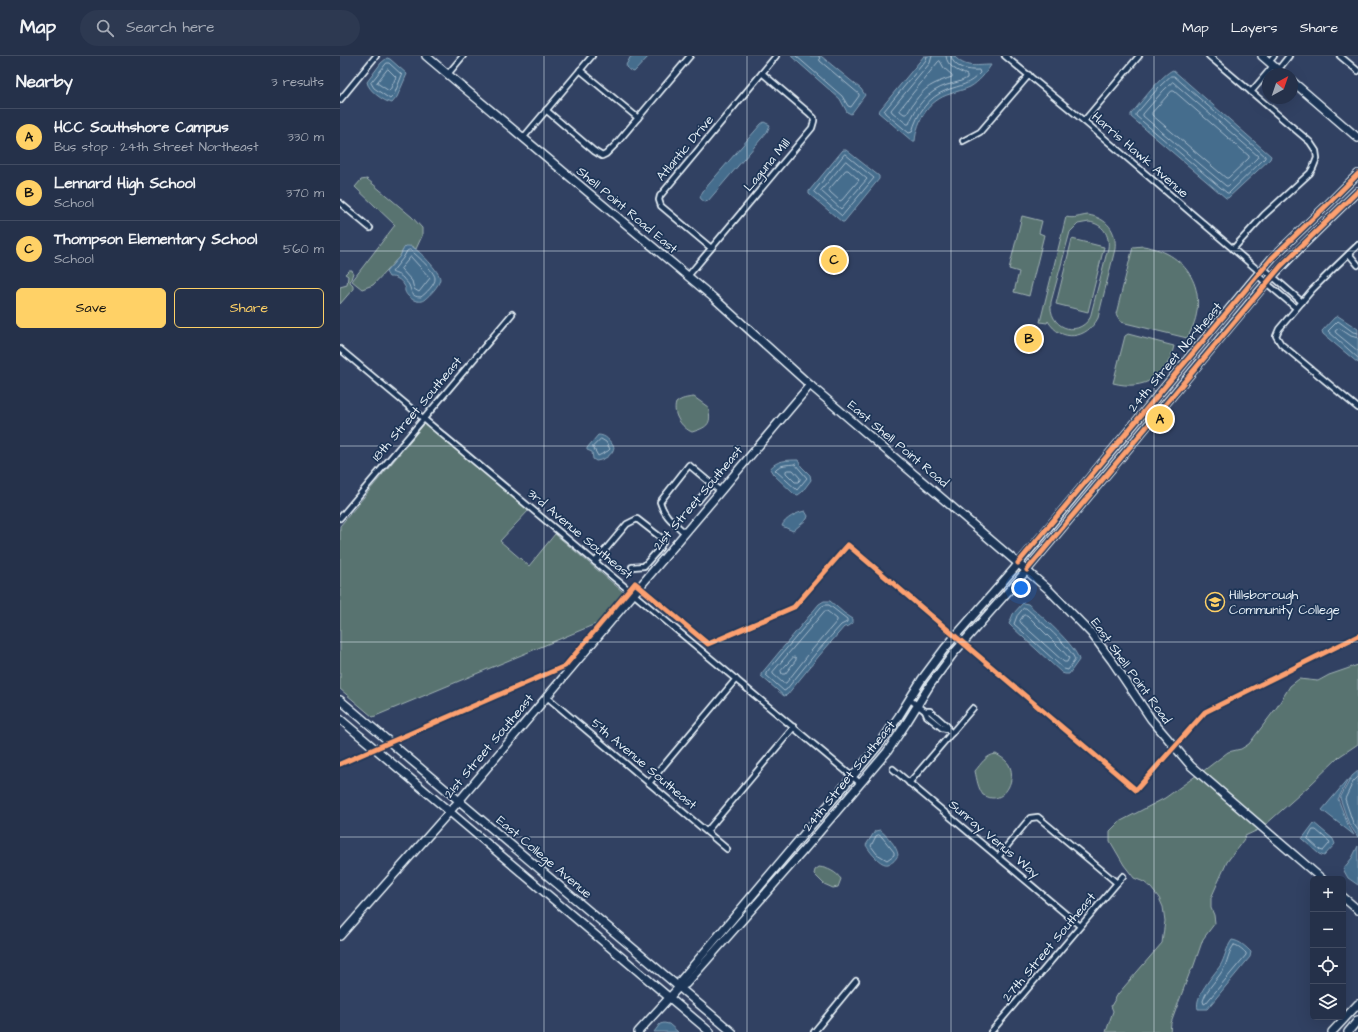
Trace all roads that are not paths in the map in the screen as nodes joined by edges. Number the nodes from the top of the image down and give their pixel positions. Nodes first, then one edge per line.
1 (376, 56) edge
2 (426, 56) edge
3 (463, 56) edge
4 (592, 56) edge
5 (690, 56) edge
6 (776, 56) edge
7 (1005, 56) edge
8 (1139, 56) edge
9 (1209, 56) edge
10 (1262, 56) edge
11 (1288, 56) edge
12 (1340, 56) edge
13 (1276, 65) edge
14 (580, 70) junction
15 (1358, 71) edge
16 (762, 73) junction
17 (448, 74) junction
18 (1029, 75) junction
19 (1298, 87) edge
20 (1251, 92) junction
21 (340, 100) edge
22 (546, 110) junction
23 (638, 118) junction
24 (1084, 121) junction
25 (523, 138) junction
26 (1358, 138) edge
27 (963, 142) dead end
28 (1358, 174) edge
29 (1358, 191) edge
30 (340, 202) edge
31 (370, 228) dead end
32 (1358, 245) edge
33 (711, 248) junction
34 (1233, 249) junction
35 (1349, 254) junction
36 (1358, 265) edge
37 (1260, 272) junction
38 (688, 276) junction
39 (1272, 276) junction
40 (1266, 283) junction
41 (1302, 302) junction
42 (1296, 308) junction
43 (512, 314) dead end
44 (340, 349) edge
45 (810, 385) junction
46 (1358, 408) edge
47 (424, 418) junction
48 (712, 484) junction
49 (720, 491) junction
50 (698, 501) dead end
51 (340, 518) edge
52 (685, 533) junction
53 (595, 562) junction
54 (1018, 563) junction
55 (644, 566) junction
56 (632, 567) dead end
57 (1027, 570) junction
58 (652, 572) junction
59 (634, 593) junction
60 (736, 679) junction
61 (547, 696) junction
62 (909, 699) junction
63 (340, 700) edge
64 (917, 706) junction
65 (973, 708) dead end
66 (340, 719) edge
67 (794, 727) junction
68 (952, 733) junction
69 (893, 769) dead end
70 (852, 776) junction
71 (910, 782) junction
72 (649, 783) junction
73 (860, 783) junction
74 (459, 801) junction
75 (449, 812) junction
76 (706, 831) junction
77 (727, 849) dead end
78 (998, 857) junction
79 (1123, 876) dead end
80 (1319, 876) edge
81 (1117, 883) junction
82 (1346, 900) edge
83 (1358, 910) edge
84 (1080, 926) junction
85 (340, 936) edge
86 (856, 981) dead end
87 (679, 987) junction
88 (670, 997) junction
89 (1358, 1004) edge
90 (1358, 1020) edge
91 (638, 1032) edge
92 (710, 1032) edge
93 (732, 1032) edge
94 (814, 1032) edge
95 (991, 1032) edge
96 (1332, 1032) edge
97 (1348, 1032) edge

1 - 21 street
2 - 17 street, Shell Point Road East
3 - 17 street
4 - 14 street
5 - 23 street
6 - 16 street, Atlantic Drive
7 - 18 street, Harris Hawk Avenue
8 - 24 street
9 - 20 street
10 - 13 street
11 - 13 street
12 - 15 street
13 - 20 street
14 - 22 street
14 - 23 street
16 - 33 street, Atlantic Drive
16 - 33 street, Laguna Mill
17 - 25 street, Shell Point Road East
18 - 24 street, Harris Hawk Avenue
18 - 27 street
19 - 26 street
20 - 34 street
22 - 23 street
22 - 25 street
24 - 34 street, Harris Hawk Avenue
25 - 38 street, Shell Point Road East
28 - 37 street, 24th Street Northeast
29 - 39 street, 24th Street Northeast
30 - 31 street
32 - 35 street
33 - 38 street, Laguna Mill
34 - 37 street, Harris Hawk Avenue
35 - 36 street
35 - 41 street
37 - 39 street
37 - 40 street
37 - 54 street, 24th Street Northeast
38 - 45 street, Shell Point Road East
39 - 40 street, 24th Street Northeast
39 - 41 street
40 - 42 street
40 - 57 street, 24th Street Northeast
41 - 42 street
42 - 46 street
43 - 47 street, 18th Street Southeast
44 - 47 street, 3rd Avenue Southeast
45 - 49 street, 21st Street Southeast
45 - 54 street, East Shell Point Road
47 - 51 street, 18th Street Southeast
47 - 53 street, 3rd Avenue Southeast
48 - 49 street
48 - 50 street
48 - 52 street
49 - 52 street, 21st Street Southeast
52 - 58 street, 21st Street Southeast
53 - 55 street
53 - 59 street, 3rd Avenue Southeast
54 - 57 street, East Shell Point Road
54 - 62 street, 24th Street Southeast
55 - 56 street
55 - 58 street
57 - 64 street, 24th Street Southeast
57 - 80 street, East Shell Point Road
58 - 59 street, 21st Street Southeast
59 - 60 street, 3rd Avenue Southeast
59 - 61 street, 21st Street Southeast
60 - 67 street, 3rd Avenue Southeast
60 - 72 street
61 - 72 street, 5th Avenue Southeast
61 - 74 street, 21st Street Southeast
62 - 64 street
62 - 70 street, 24th Street Southeast
63 - 74 street, East College Avenue
64 - 68 street
64 - 73 street, 24th Street Southeast
65 - 68 street
66 - 75 street, East College Avenue
67 - 70 street, 3rd Avenue Southeast
67 - 76 street
68 - 71 street
69 - 71 street, Sunray Venus Way
70 - 73 street, 3rd Avenue Southeast
70 - 87 street, 24th Street Southeast
71 - 78 street, Sunray Venus Way
72 - 76 street, 5th Avenue Southeast
73 - 87 street, 24th Street Southeast
74 - 75 street, 21st Street Southeast
74 - 87 street, East College Avenue
75 - 85 street, 21st Street Southeast
75 - 88 street, East College Avenue
76 - 77 street, 5th Avenue Southeast
78 - 81 street
78 - 84 street, Sunray Venus Way
79 - 81 street, 27th Street Southeast
81 - 84 street, 27th Street Southeast
82 - 83 street
84 - 95 street, 27th Street Southeast
86 - 94 street
87 - 88 street, 24th Street Southeast
87 - 93 street, East College Avenue
88 - 91 street, 24th Street Southeast
88 - 92 street, East College Avenue
89 - 96 street
90 - 97 street

